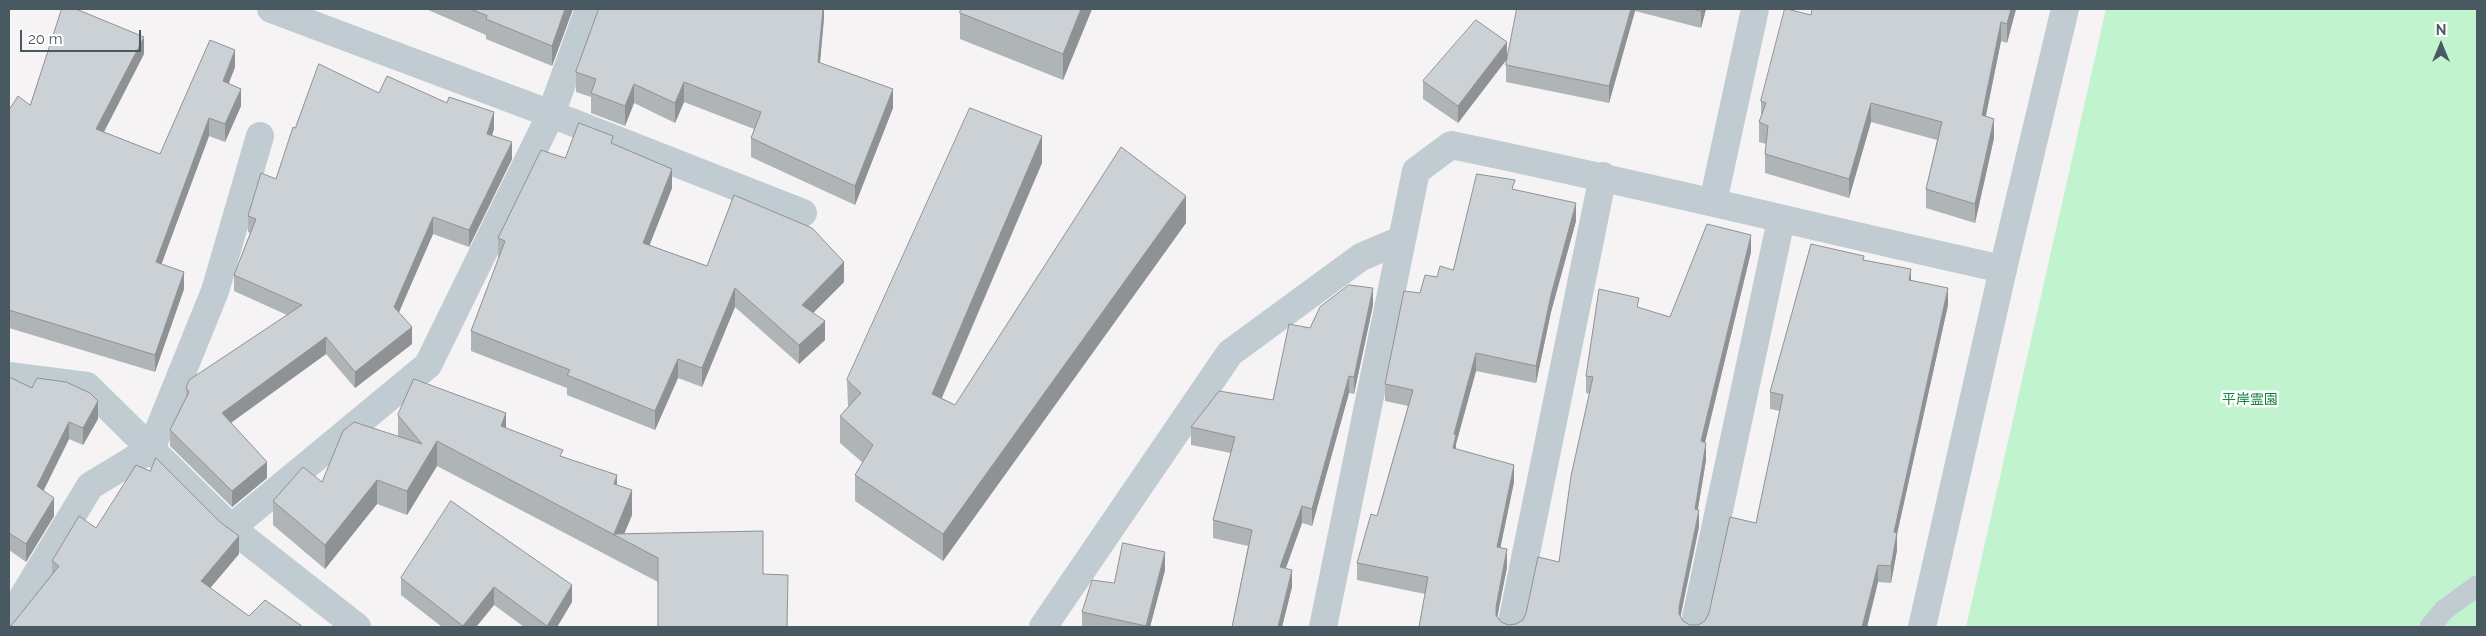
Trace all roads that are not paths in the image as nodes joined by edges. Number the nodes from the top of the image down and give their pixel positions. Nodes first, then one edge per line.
1 (271, 9) edge
2 (590, 9) edge
3 (1755, 9) edge
4 (2065, 9) edge
5 (551, 114) junction
6 (260, 136) dead end
7 (1603, 176) junction
8 (1713, 202) junction
9 (804, 213) dead end
10 (1781, 220) junction
11 (1401, 240) junction
12 (2003, 269) junction
13 (9, 376) edge
14 (151, 449) junction
15 (231, 528) junction
16 (2477, 586) edge
17 (9, 620) edge
18 (357, 627) edge
19 (1043, 627) edge
20 (1323, 627) edge
21 (1511, 627) edge
22 (1694, 627) edge
23 (1922, 627) edge
24 (2430, 627) edge

1 - 5 street
2 - 5 street
3 - 8 street
4 - 12 street
5 - 9 street
5 - 15 street
6 - 14 street
7 - 8 street
7 - 11 street
7 - 21 street
8 - 10 street
10 - 12 street
10 - 22 street
11 - 19 street
11 - 20 street
12 - 23 street
13 - 14 street
14 - 15 street
14 - 17 street
15 - 18 street
16 - 24 lane

